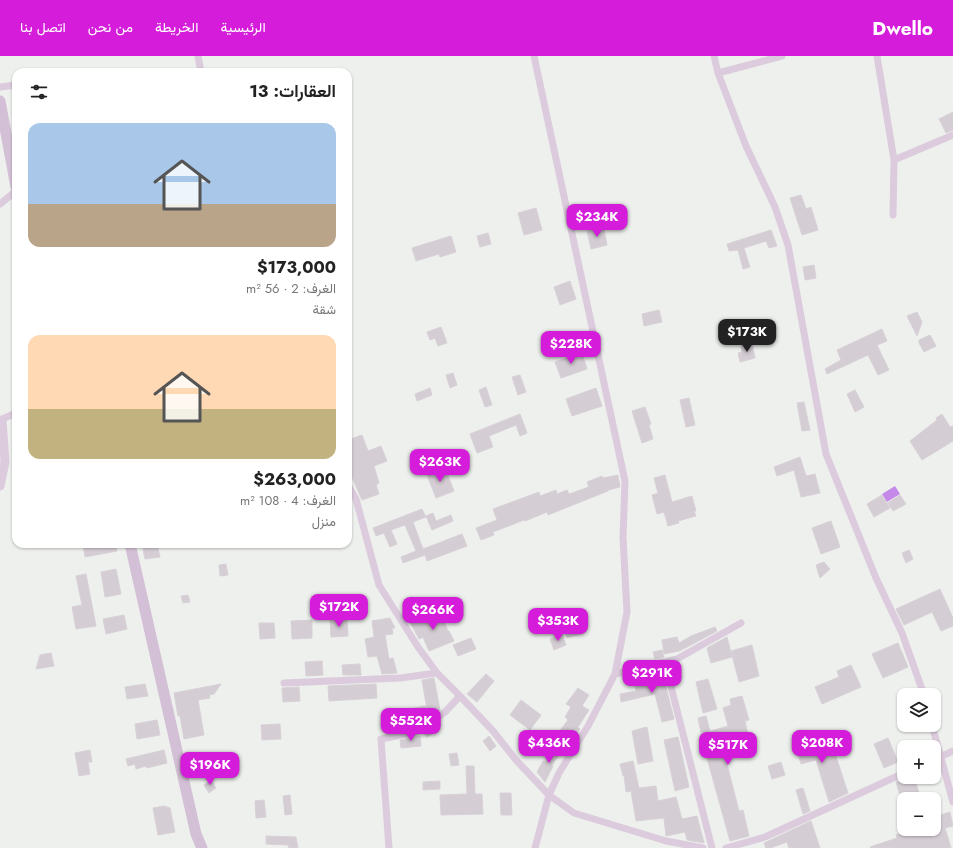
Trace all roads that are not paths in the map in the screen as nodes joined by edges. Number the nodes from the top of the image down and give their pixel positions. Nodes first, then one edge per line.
1 (198, 56) edge
2 (534, 56) edge
3 (714, 56) edge
4 (782, 56) edge
5 (877, 56) edge
6 (200, 68) edge
7 (718, 73) junction
8 (12, 86) edge
9 (0, 87) edge
10 (0, 101) edge
11 (953, 135) edge
12 (894, 160) junction
13 (12, 166) edge
14 (12, 194) edge
15 (0, 204) edge
16 (893, 215) dead end
17 (12, 415) edge
18 (1, 420) edge
19 (0, 486) edge
20 (352, 492) edge
21 (131, 548) edge
22 (741, 623) dead end
23 (666, 663) junction
24 (437, 673) junction
25 (615, 674) junction
26 (284, 683) dead end
27 (922, 688) edge
28 (460, 696) junction
29 (953, 751) edge
30 (941, 756) edge
31 (941, 769) edge
32 (897, 776) edge
33 (549, 795) junction
34 (953, 802) edge
35 (666, 844) edge
36 (202, 848) edge
37 (389, 848) edge
38 (535, 848) edge
39 (703, 848) edge
40 (712, 848) edge
41 (726, 848) edge

1 - 6 street
2 - 25 street
3 - 7 street
4 - 7 street
5 - 12 street
7 - 27 street
8 - 9 street
10 - 13 main road
11 - 12 street
12 - 16 street
14 - 15 street
17 - 18 street
18 - 19 street
20 - 24 street
21 - 36 main road
22 - 23 street
23 - 25 street
23 - 40 street
24 - 26 street
24 - 28 street
25 - 33 street
28 - 33 street
28 - 37 street
29 - 30 street
31 - 34 street
32 - 41 street
33 - 35 street
33 - 38 street
35 - 39 street

